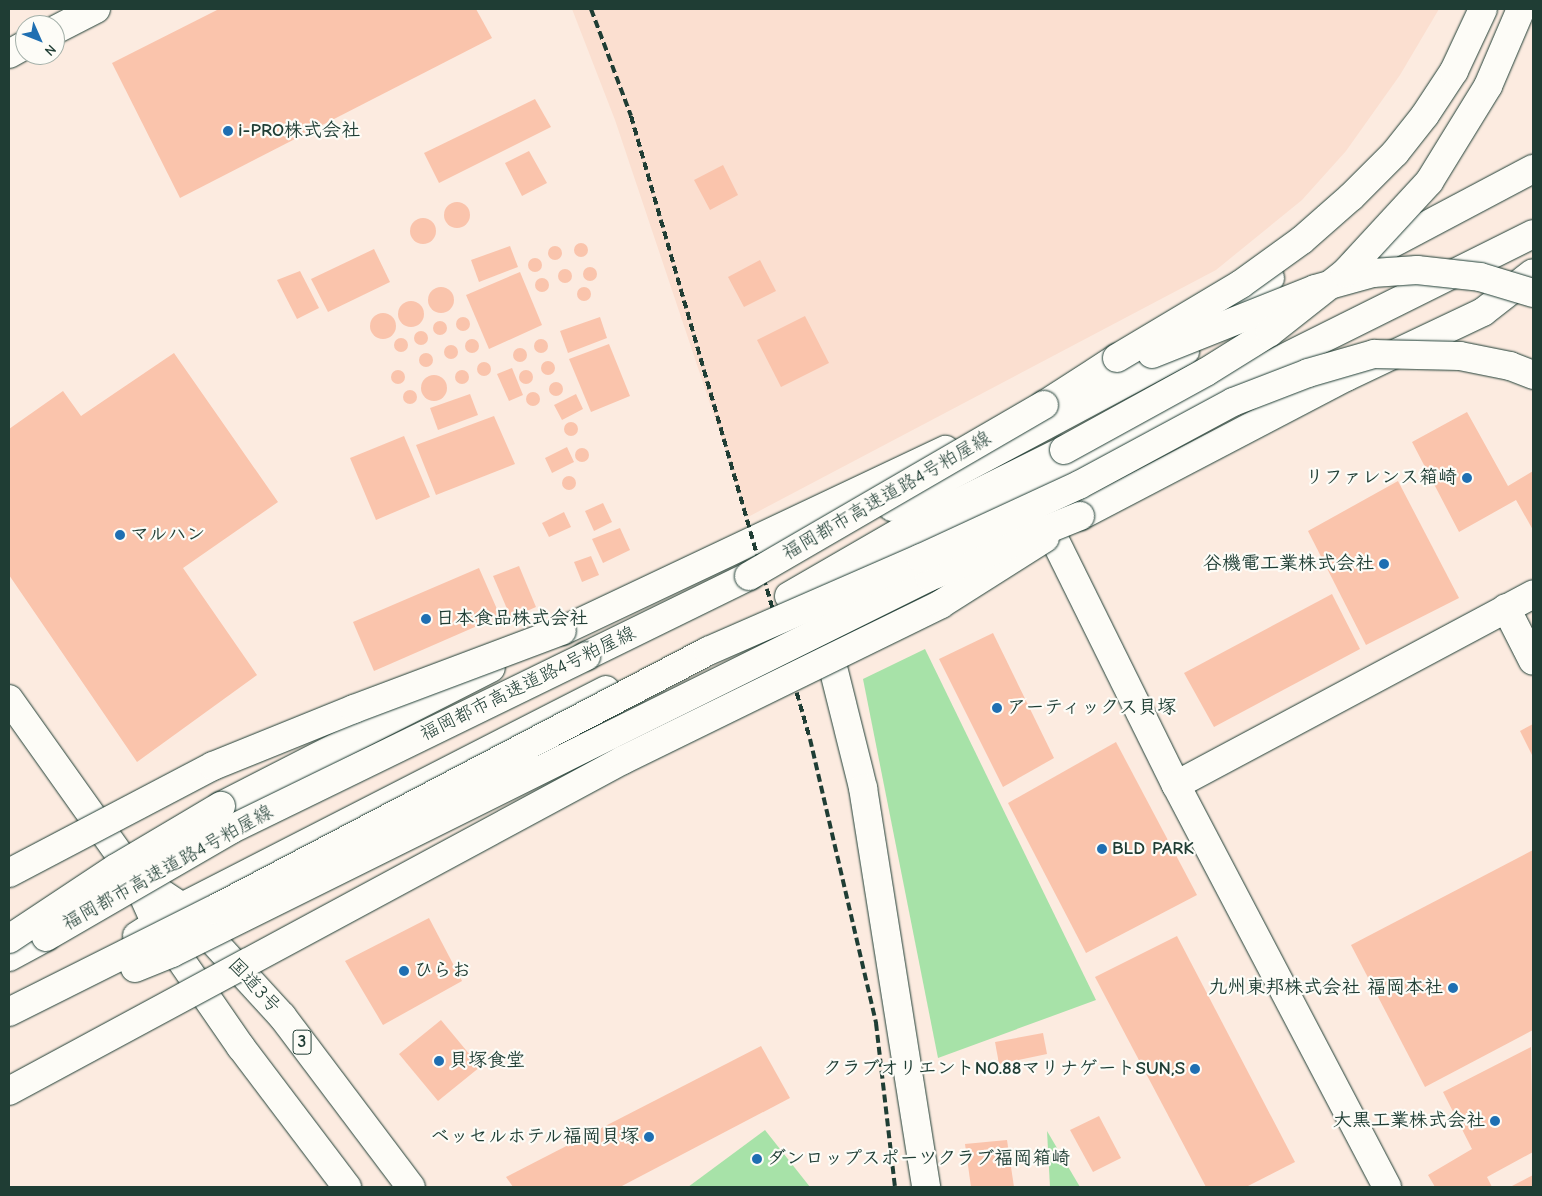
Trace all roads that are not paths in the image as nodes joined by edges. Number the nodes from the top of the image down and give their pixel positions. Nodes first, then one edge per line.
1 (96, 9) edge
2 (1483, 9) edge
3 (1521, 9) edge
4 (65, 25) edge
5 (1533, 169) edge
6 (1533, 234) edge
7 (1533, 272) edge
8 (1533, 292) edge
9 (1533, 300) edge
10 (1483, 312) junction
11 (1156, 366) junction
12 (1533, 375) edge
13 (1117, 386) junction
14 (1044, 405) junction
15 (1028, 485) junction
16 (1080, 516) junction
17 (814, 593) junction
18 (1533, 594) edge
19 (1506, 608) junction
20 (562, 632) junction
21 (708, 651) junction
22 (1533, 661) edge
23 (9, 699) edge
24 (1176, 785) junction
25 (9, 873) edge
26 (134, 875) junction
27 (182, 907) junction
28 (156, 924) junction
29 (9, 934) edge
30 (9, 939) edge
31 (9, 957) edge
32 (9, 1012) edge
33 (9, 1022) edge
34 (9, 1092) edge
35 (347, 1187) edge
36 (411, 1187) edge
37 (926, 1187) edge
38 (1387, 1187) edge

1 - 4 main road
2 - 11 main road
2 - 14 main road, bridge
3 - 21 main road, bridge
5 - 11 main road
6 - 15 main road
7 - 10 main road
8 - 14 main road, bridge
9 - 10 main road
10 - 16 main road
11 - 13 main road
12 - 21 main road, bridge
13 - 20 main road
13 - 26 main road
14 - 31 main road, 福岡都市高速道路4号粕屋線, bridge
15 - 17 main road
15 - 24 main road
16 - 33 main road, bridge
16 - 34 main road, bridge
17 - 27 main road
17 - 37 main road
18 - 19 main road
19 - 22 main road
19 - 24 main road
20 - 25 main road, bridge
20 - 30 main road, bridge
21 - 32 main road, bridge
23 - 26 main road, 国道3号 / 3
24 - 38 main road
26 - 27 main road, 国道3号 / 3
26 - 28 main road, 国道3号 / 3
26 - 29 main road
27 - 28 main road
27 - 36 main road, 国道3号 / 3
28 - 33 main road
28 - 35 main road, 国道3号 / 3

